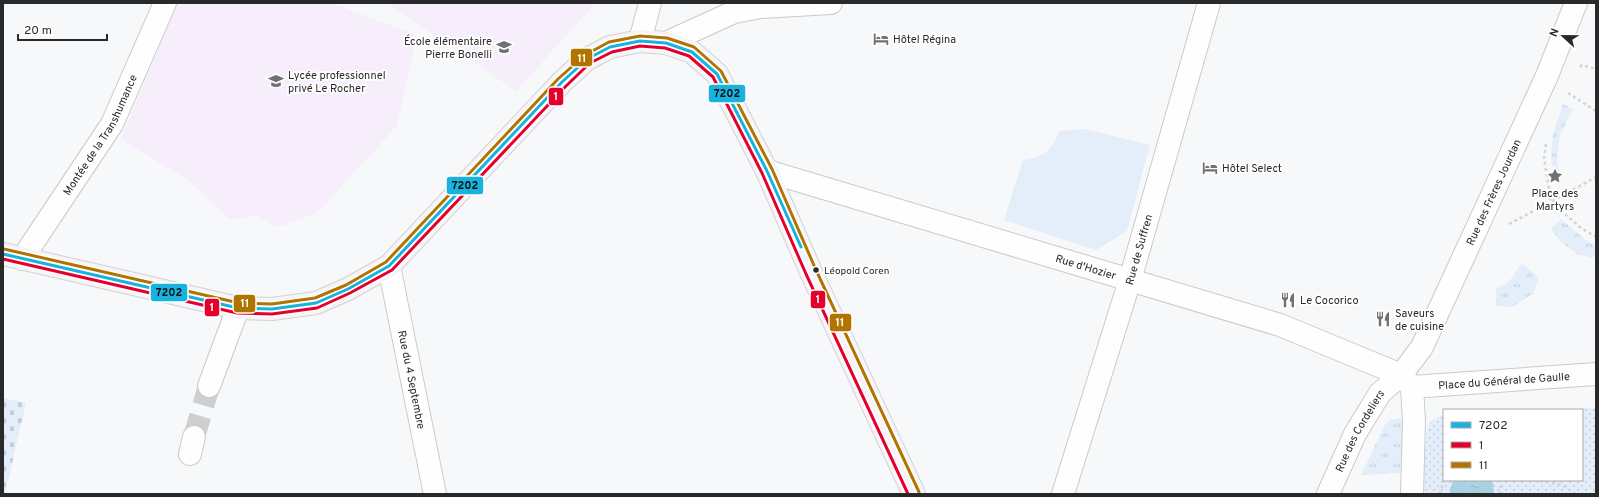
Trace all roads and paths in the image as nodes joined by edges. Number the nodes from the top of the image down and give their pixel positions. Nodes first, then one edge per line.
1 (165, 3) edge
2 (650, 3) edge
3 (831, 3) edge
4 (1209, 3) edge
5 (1576, 3) edge
6 (640, 42) junction
7 (666, 43) junction
8 (1562, 89) dead end
9 (1596, 111) edge
10 (1547, 137) dead end
11 (767, 171) junction
12 (1596, 177) edge
13 (1551, 202) junction
14 (1509, 224) dead end
15 (1596, 237) edge
16 (12, 257) edge
17 (389, 266) junction
18 (1130, 280) junction
19 (238, 308) junction
20 (1596, 374) edge
21 (1406, 381) junction
22 (209, 386) tunnel mouth
23 (1443, 481) edge
24 (1501, 481) edge
25 (1540, 481) edge
26 (435, 494) edge
27 (914, 494) edge
28 (1063, 494) edge
29 (1328, 494) edge
30 (1412, 494) edge
31 (1440, 494) edge
32 (1500, 494) edge
33 (1576, 494) edge

1 - 16 street, Montée de la Transhumance
2 - 6 street
3 - 7 street
4 - 18 street, Rue de Suffren
5 - 21 street, Rue des Frères Jourdan
6 - 7 main road
6 - 17 main road
7 - 11 main road
8 - 9 path
10 - 13 path
11 - 18 street, Rue d'Hozier
11 - 27 main road
12 - 13 path
13 - 14 path
13 - 15 path
16 - 19 main road
17 - 19 main road
17 - 26 street, Rue du 4 Septembre
18 - 21 street, Rue d'Hozier
18 - 28 street, Rue de Suffren
19 - 22 street
20 - 21 street, Place du Général de Gaulle
21 - 29 street, Rue des Cordeliers
21 - 30 street
23 - 31 path
24 - 32 path
25 - 33 path

